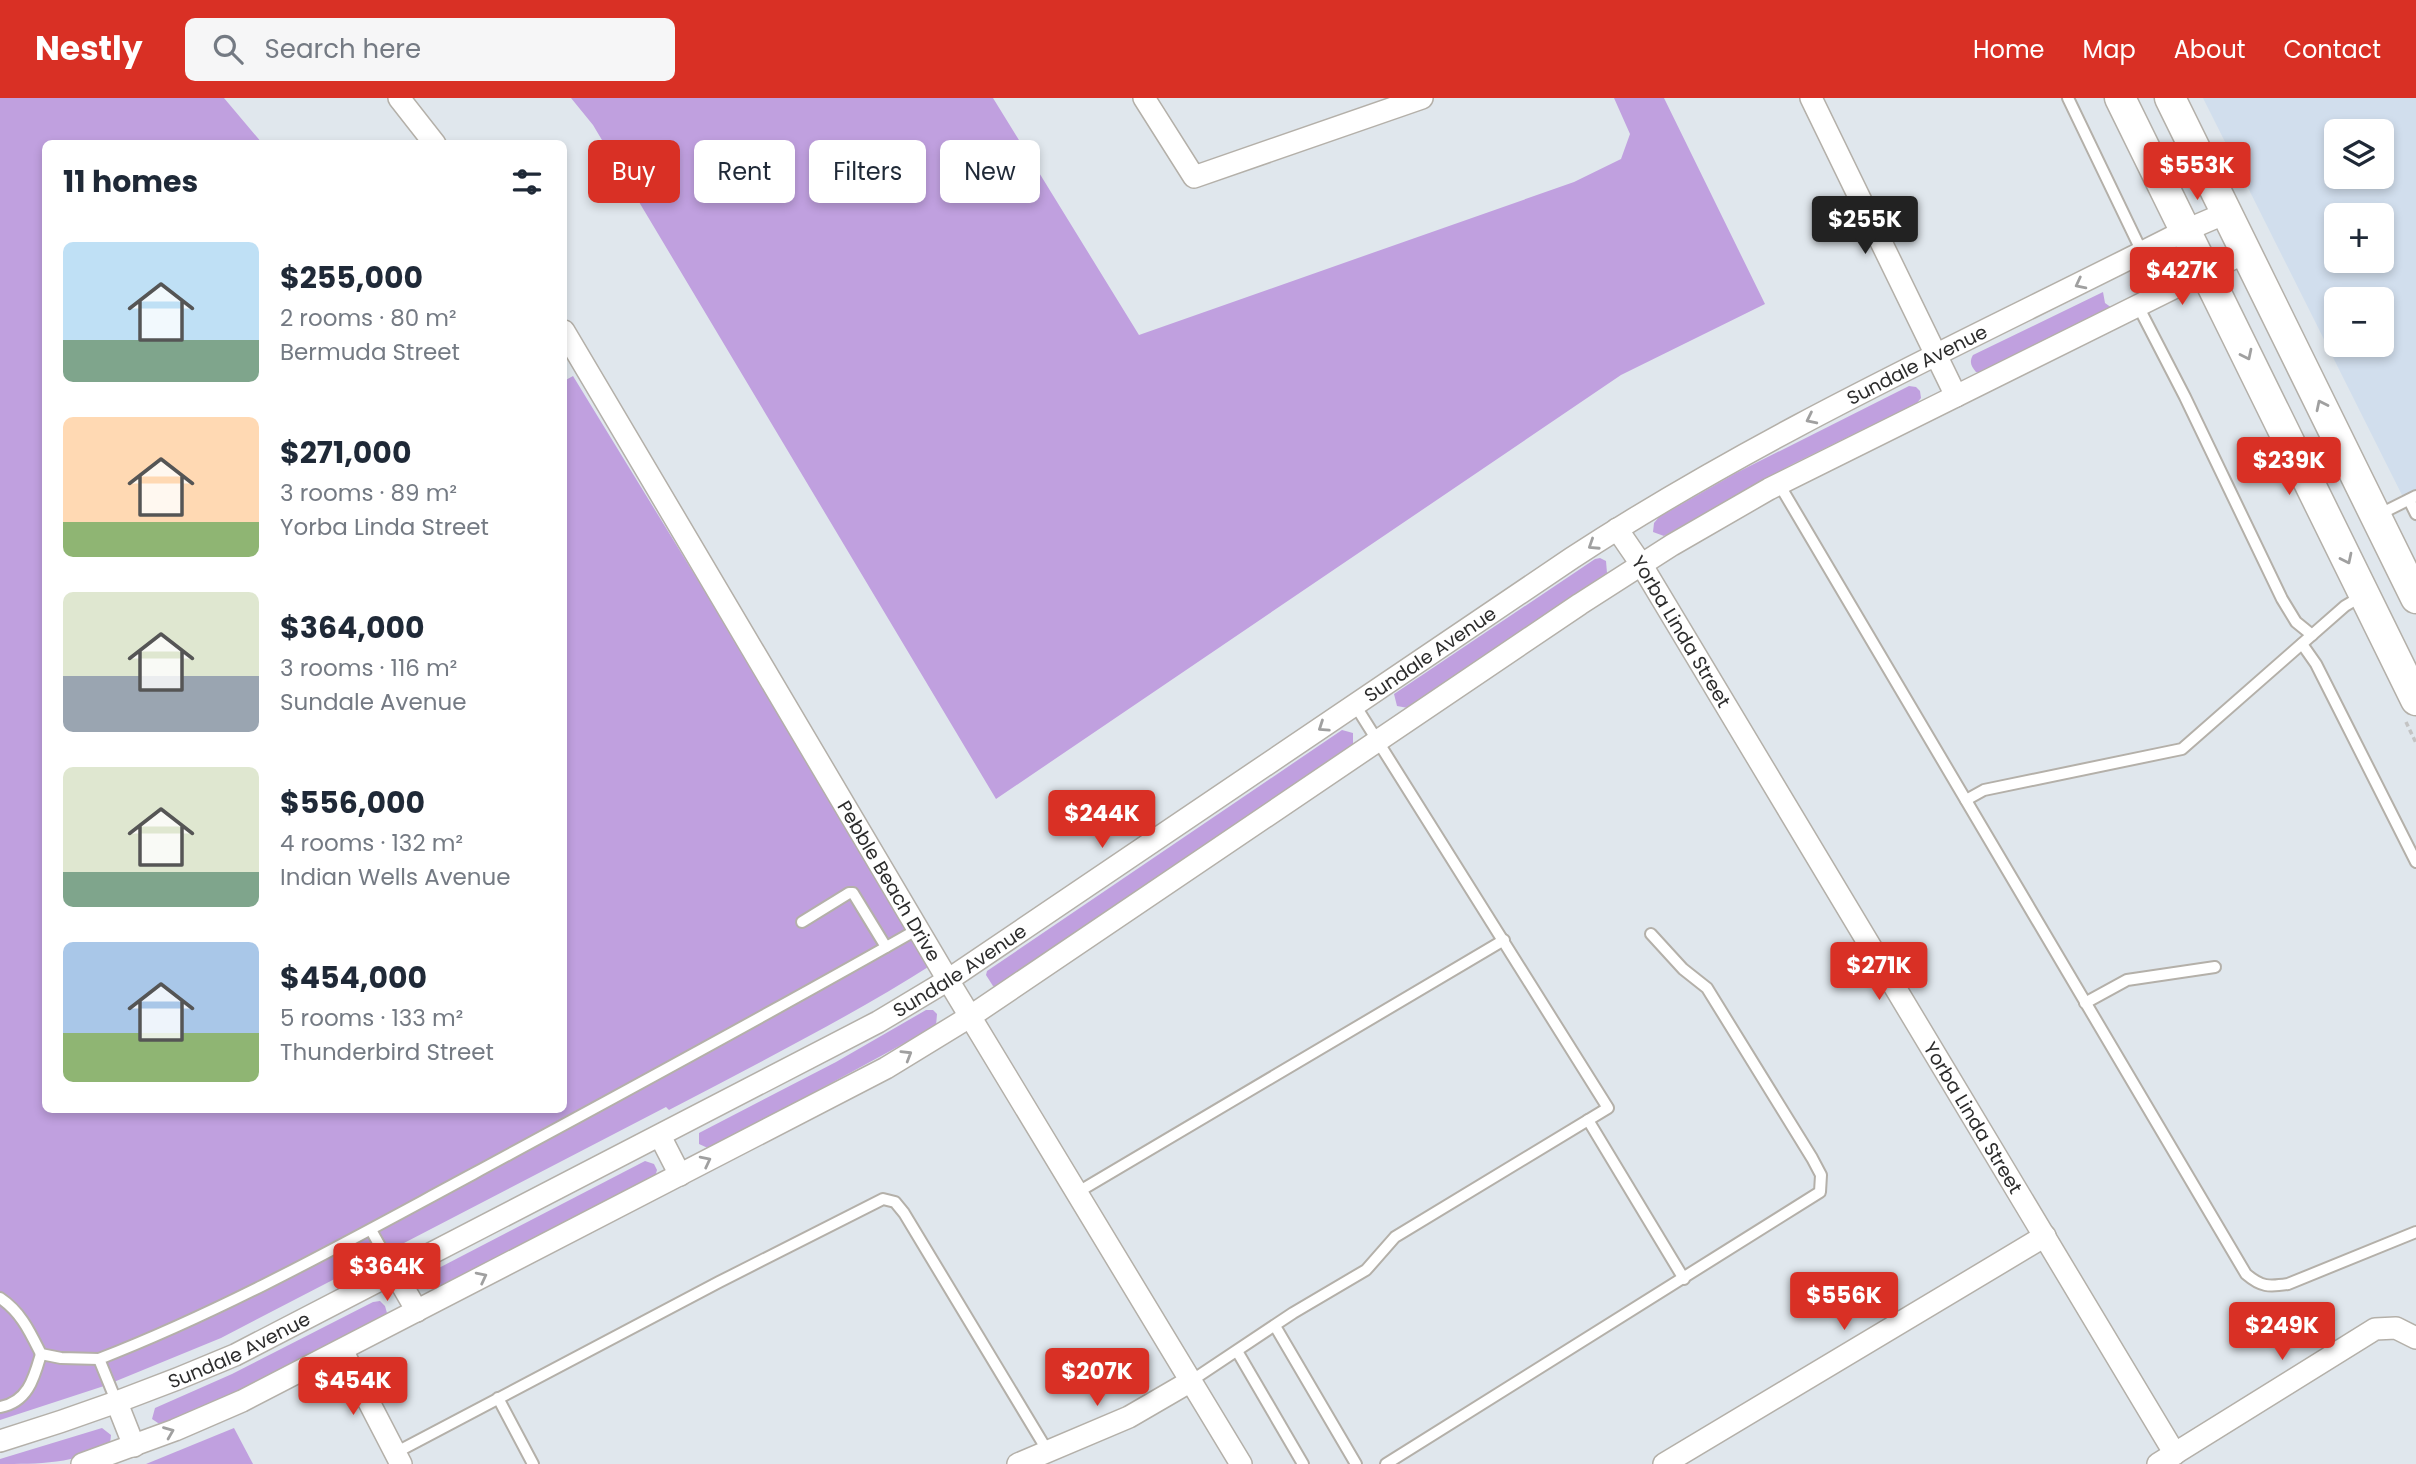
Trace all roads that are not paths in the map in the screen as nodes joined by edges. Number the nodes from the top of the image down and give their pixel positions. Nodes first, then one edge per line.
1 (399, 98) edge
2 (1144, 98) edge
3 (1422, 98) edge
4 (1811, 98) edge
5 (2068, 98) edge
6 (2120, 98) edge
7 (2170, 98) edge
8 (432, 140) edge
9 (2226, 213) junction
10 (2184, 230) junction
11 (2246, 252) junction
12 (2142, 253) junction
13 (2207, 271) junction
14 (2138, 306) junction
15 (567, 336) edge
16 (1937, 356) junction
17 (1956, 396) junction
18 (1779, 484) junction
19 (2412, 498) edge
20 (2416, 514) edge
21 (2375, 516) junction
22 (1617, 529) junction
23 (1641, 564) junction
24 (2364, 595) junction
25 (2416, 598) edge
26 (2312, 635) junction
27 (2302, 644) junction
28 (2416, 700) edge
29 (1356, 705) junction
30 (1379, 740) junction
31 (1966, 800) junction
32 (2416, 862) edge
33 (802, 922) dead end
34 (918, 929) junction
35 (1651, 934) dead end
36 (1504, 940) junction
37 (886, 947) junction
38 (2215, 967) dead end
39 (948, 980) junction
40 (2085, 1003) junction
41 (971, 1016) junction
42 (1588, 1120) junction
43 (660, 1136) junction
44 (680, 1175) junction
45 (1078, 1192) junction
46 (371, 1230) junction
47 (2416, 1232) edge
48 (2045, 1236) junction
49 (395, 1273) junction
50 (1684, 1279) junction
51 (0, 1298) edge
52 (417, 1311) junction
53 (1275, 1326) junction
54 (2416, 1338) edge
55 (342, 1350) junction
56 (1237, 1351) junction
57 (41, 1354) junction
58 (99, 1359) junction
59 (1191, 1381) junction
60 (498, 1398) junction
61 (117, 1403) junction
62 (0, 1407) edge
63 (0, 1441) edge
64 (134, 1446) junction
65 (1048, 1455) edge
66 (398, 1458) edge
67 (2166, 1459) edge
68 (82, 1464) edge
69 (533, 1464) edge
70 (1018, 1464) edge
71 (1241, 1464) edge
72 (1303, 1464) edge
73 (1356, 1464) edge
74 (1386, 1464) edge
75 (1664, 1464) edge

1 - 8 street
2 - 3 street
4 - 16 street
5 - 12 lane
6 - 10 main road
7 - 9 main road
9 - 10 street, Sundale Avenue
9 - 11 main road
10 - 12 street, Sundale Avenue
10 - 13 main road
11 - 13 street
21 -> 11 main road
12 -> 16 street, Sundale Avenue
13 - 14 street
13 -> 24 main road
14 - 17 street
14 - 26 lane
15 - 34 street, Pebble Beach Drive
16 - 17 street
16 -> 22 street, Sundale Avenue
17 - 18 street
18 - 23 street
18 - 31 lane
19 - 20 lane
19 - 21 lane
21 - 25 main road
22 - 23 street, Yorba Linda Street
22 -> 29 street, Sundale Avenue
23 - 30 street
23 - 48 street, Yorba Linda Street
24 - 26 lane
24 - 28 main road
26 - 27 lane
27 - 31 lane
27 - 32 lane
29 - 30 lane
29 -> 39 street, Sundale Avenue
30 - 36 lane
30 - 41 street
31 - 40 lane
33 - 37 lane
34 - 37 lane
34 - 39 street, Pebble Beach Drive
35 - 50 lane
36 - 42 lane
36 - 45 lane
37 - 46 lane
38 - 40 lane
39 - 41 street, Pebble Beach Drive
39 - 43 street, Sundale Avenue
40 - 47 lane
44 -> 41 street
41 - 45 street, Pebble Beach Drive
42 - 50 lane
42 - 53 lane
43 - 44 street
43 - 49 street, Sundale Avenue
52 -> 44 street
45 - 59 street, Pebble Beach Drive
46 - 49 lane
46 - 58 lane
48 - 67 street, Yorba Linda Street
48 - 75 street
49 - 52 street
49 - 61 street, Sundale Avenue
50 - 74 lane
51 - 57 lane
52 - 55 street
53 - 56 lane
53 - 73 lane
54 - 67 street
64 -> 55 street
55 - 66 street
56 - 59 lane
56 - 72 lane
57 - 58 lane
57 - 62 lane
58 - 61 lane
59 - 65 street
59 - 71 street, Pebble Beach Drive
60 - 65 lane
60 - 66 lane
60 - 69 lane
61 - 63 street, Sundale Avenue
61 - 64 street
64 - 68 street
65 - 70 street

